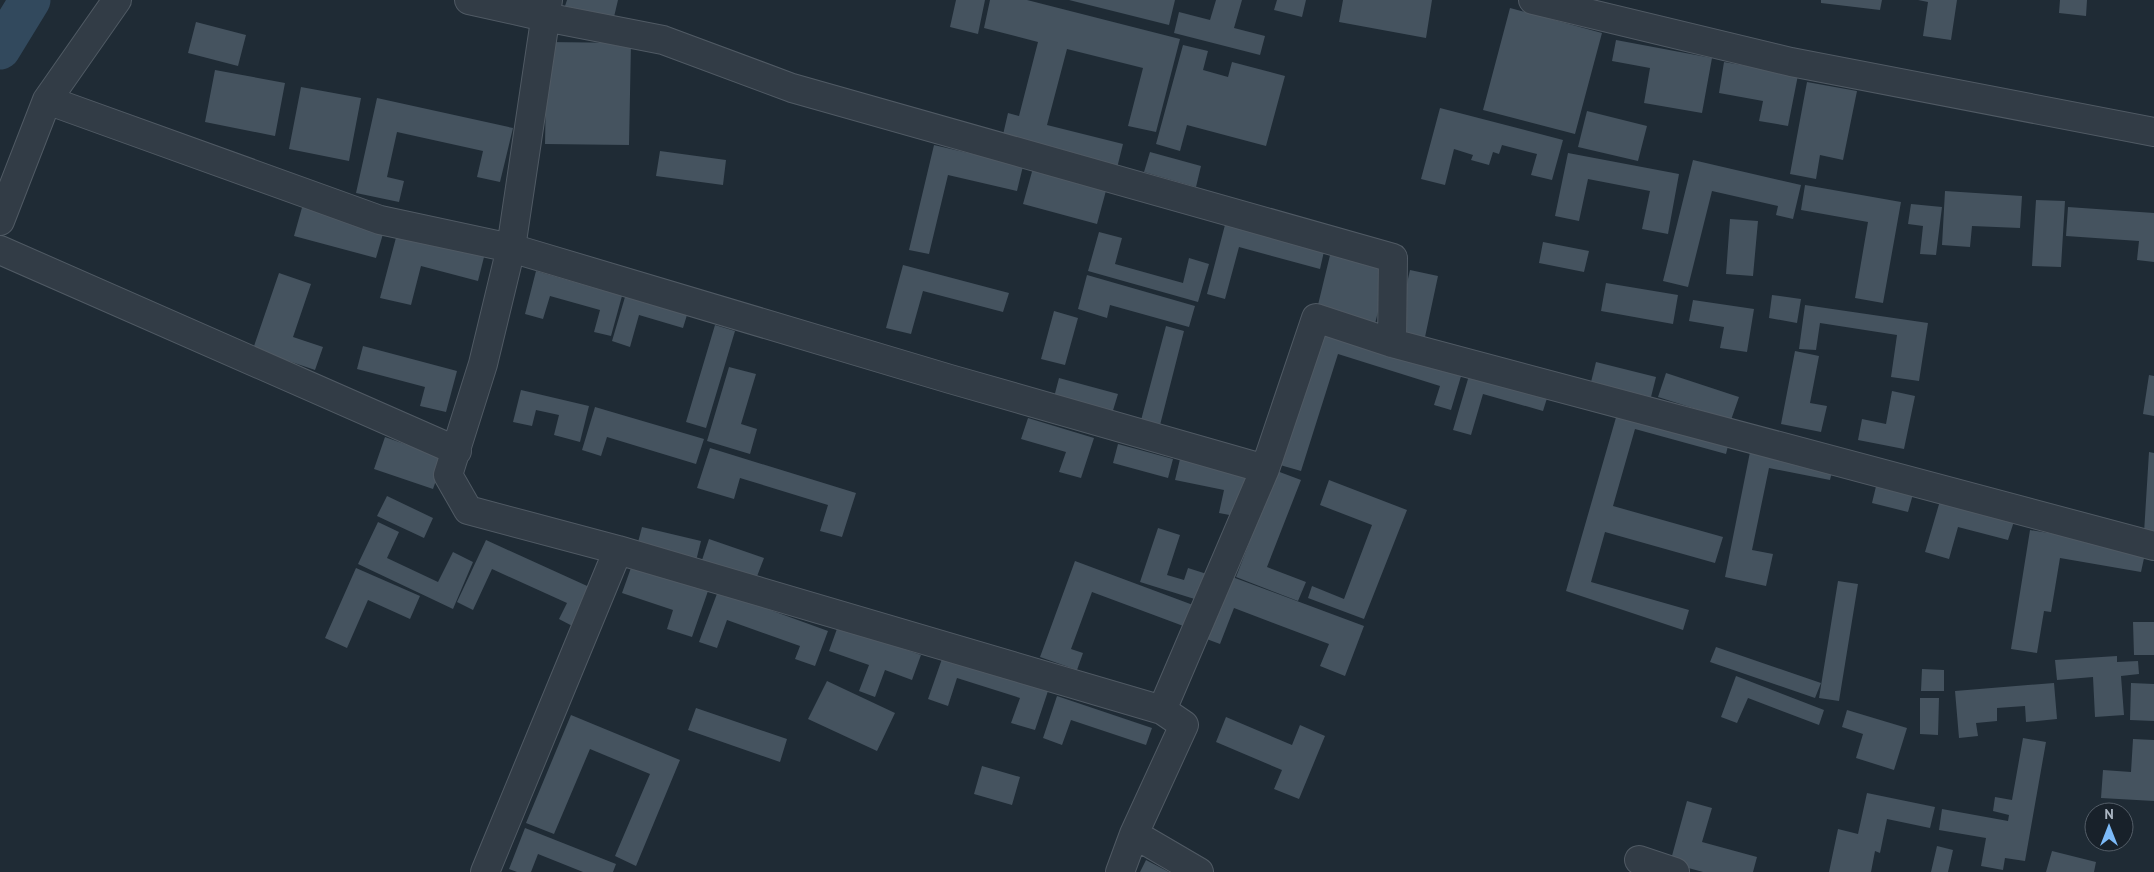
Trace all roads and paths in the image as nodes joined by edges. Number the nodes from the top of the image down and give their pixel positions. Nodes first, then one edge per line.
1 (117, 0) edge
2 (470, 0) edge
3 (1533, 0) edge
4 (546, 9) edge
5 (48, 100) junction
6 (2154, 132) edge
7 (0, 221) edge
8 (511, 248) junction
9 (0, 250) edge
10 (1392, 343) junction
11 (457, 451) junction
12 (1265, 469) junction
13 (2154, 546) edge
14 (618, 550) junction
15 (1162, 710) junction
16 (1134, 834) junction
17 (1639, 860) dead end
18 (485, 872) edge
19 (1120, 872) edge
20 (1198, 872) edge
21 (1675, 872) edge

1 - 5 street
2 - 4 street
3 - 6 street
4 - 8 street
4 - 10 street
5 - 7 street
5 - 8 street
8 - 11 street
8 - 12 street
9 - 11 street
10 - 12 street
10 - 13 street
11 - 14 street
12 - 15 street
14 - 15 street
14 - 18 street
15 - 16 street
16 - 19 street
16 - 20 street
17 - 21 street

